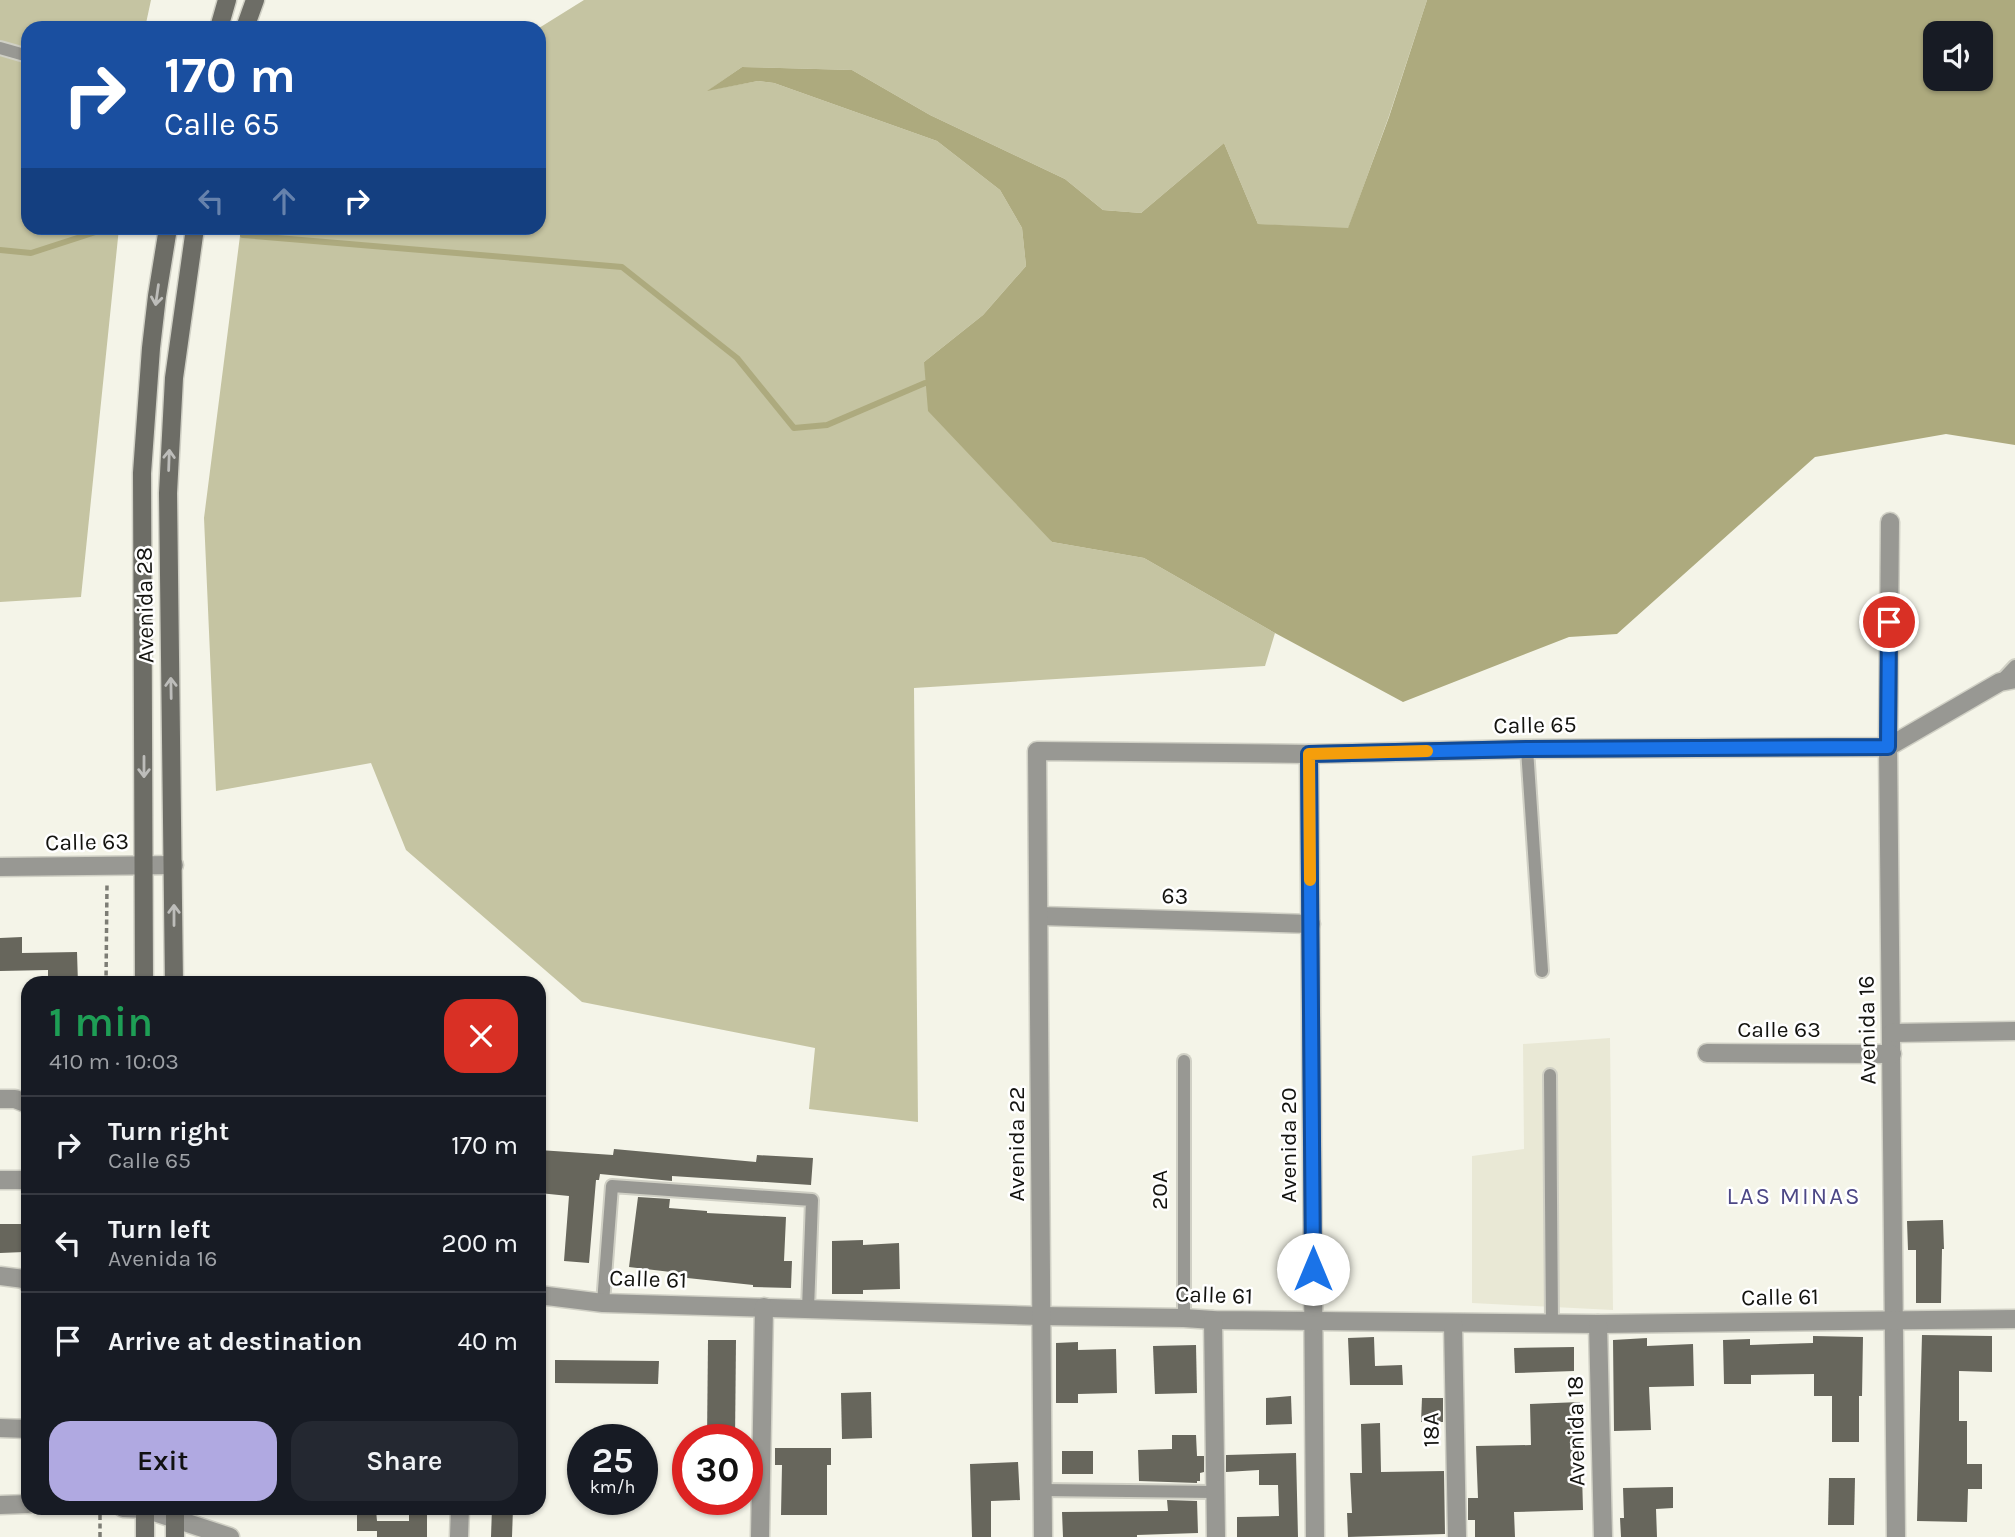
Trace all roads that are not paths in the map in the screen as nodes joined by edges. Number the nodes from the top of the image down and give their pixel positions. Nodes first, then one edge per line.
1 (227, 0) edge
2 (255, 0) edge
3 (221, 21) edge
4 (248, 21) edge
5 (0, 48) edge
6 (21, 54) edge
7 (167, 235) edge
8 (194, 235) edge
9 (1891, 522) dead end
10 (2015, 666) edge
11 (2008, 681) edge
12 (1888, 747) junction
13 (1527, 749) junction
14 (1037, 751) joint
15 (1309, 754) junction
16 (144, 865) junction
17 (174, 865) junction
18 (0, 867) edge
19 (1039, 916) junction
20 (1311, 924) junction
21 (1542, 971) dead end
22 (144, 976) edge
23 (174, 976) edge
24 (2015, 1031) edge
25 (1892, 1033) junction
26 (1707, 1053) dead end
27 (1892, 1054) junction
28 (1184, 1061) dead end
29 (1550, 1075) dead end
30 (0, 1099) edge
31 (21, 1101) edge
32 (0, 1180) edge
33 (21, 1180) edge
34 (0, 1276) edge
35 (21, 1279) edge
36 (546, 1296) edge
37 (603, 1303) junction
38 (764, 1307) junction
39 (808, 1309) junction
40 (1041, 1316) junction
41 (1184, 1318) junction
42 (2015, 1319) edge
43 (1213, 1320) junction
44 (1895, 1320) junction
45 (1313, 1321) junction
46 (1453, 1323) junction
47 (1552, 1324) junction
48 (1598, 1324) junction
49 (0, 1428) edge
50 (21, 1429) edge
51 (1042, 1490) junction
52 (1214, 1492) junction
53 (21, 1504) edge
54 (0, 1505) edge
55 (145, 1515) edge
56 (159, 1515) edge
57 (460, 1515) edge
58 (175, 1522) edge
59 (145, 1537) edge
60 (230, 1537) edge
61 (459, 1537) edge
62 (760, 1537) edge
63 (1043, 1537) edge
64 (1216, 1537) edge
65 (1315, 1537) edge
66 (1457, 1537) edge
67 (1603, 1537) edge
68 (1896, 1537) edge

1 - 3 main road
2 - 4 main road
5 - 6 lane
7 -> 16 main road, Avenida 28
17 -> 8 main road, Avenida 28
9 - 12 street, Avenida 16
10 - 11 lane
11 - 12 street, Calle 65
12 - 13 street, Calle 65
12 - 25 street, Avenida 16
13 - 15 street, Calle 65
13 - 21 lane
14 - 15 street, Calle 65
14 - 19 street, Avenida 22
15 - 20 street, Avenida 20
16 - 17 street, Calle 63
16 - 18 street, Calle 63
16 - 22 main road, Avenida 28
23 -> 17 main road, Avenida 28
19 - 20 street, 63
19 - 40 street, Avenida 22
20 - 45 street, Avenida 20
24 - 25 street
25 - 27 street, Avenida 16
26 - 27 street, Calle 63
27 - 44 street, Avenida 16
28 - 41 lane, 20A
29 - 47 lane
30 - 31 street
32 - 33 street
34 - 35 street
36 - 37 street, Calle 61
37 - 38 street, Calle 61
37 - 39 lane
38 - 39 street, Calle 61
38 - 62 street
39 - 40 street, Calle 61
40 - 41 street, Calle 61
40 - 51 street, Avenida 22
41 - 43 street, Calle 61
42 - 44 street, Calle 61
43 - 45 street, Calle 61
43 - 52 street
44 - 48 street, Calle 61
44 - 68 street, Avenida 16
45 - 46 street, Calle 61
45 - 65 street, Avenida 20
46 - 47 street, Calle 61
46 - 66 street, 18A
47 - 48 street, Calle 61
48 - 67 street, Avenida 18
49 - 50 street
51 - 52 lane
51 - 63 street, Avenida 22
52 - 64 street
53 - 54 street
55 - 59 main road
56 - 58 street
57 - 61 street
58 - 60 street

